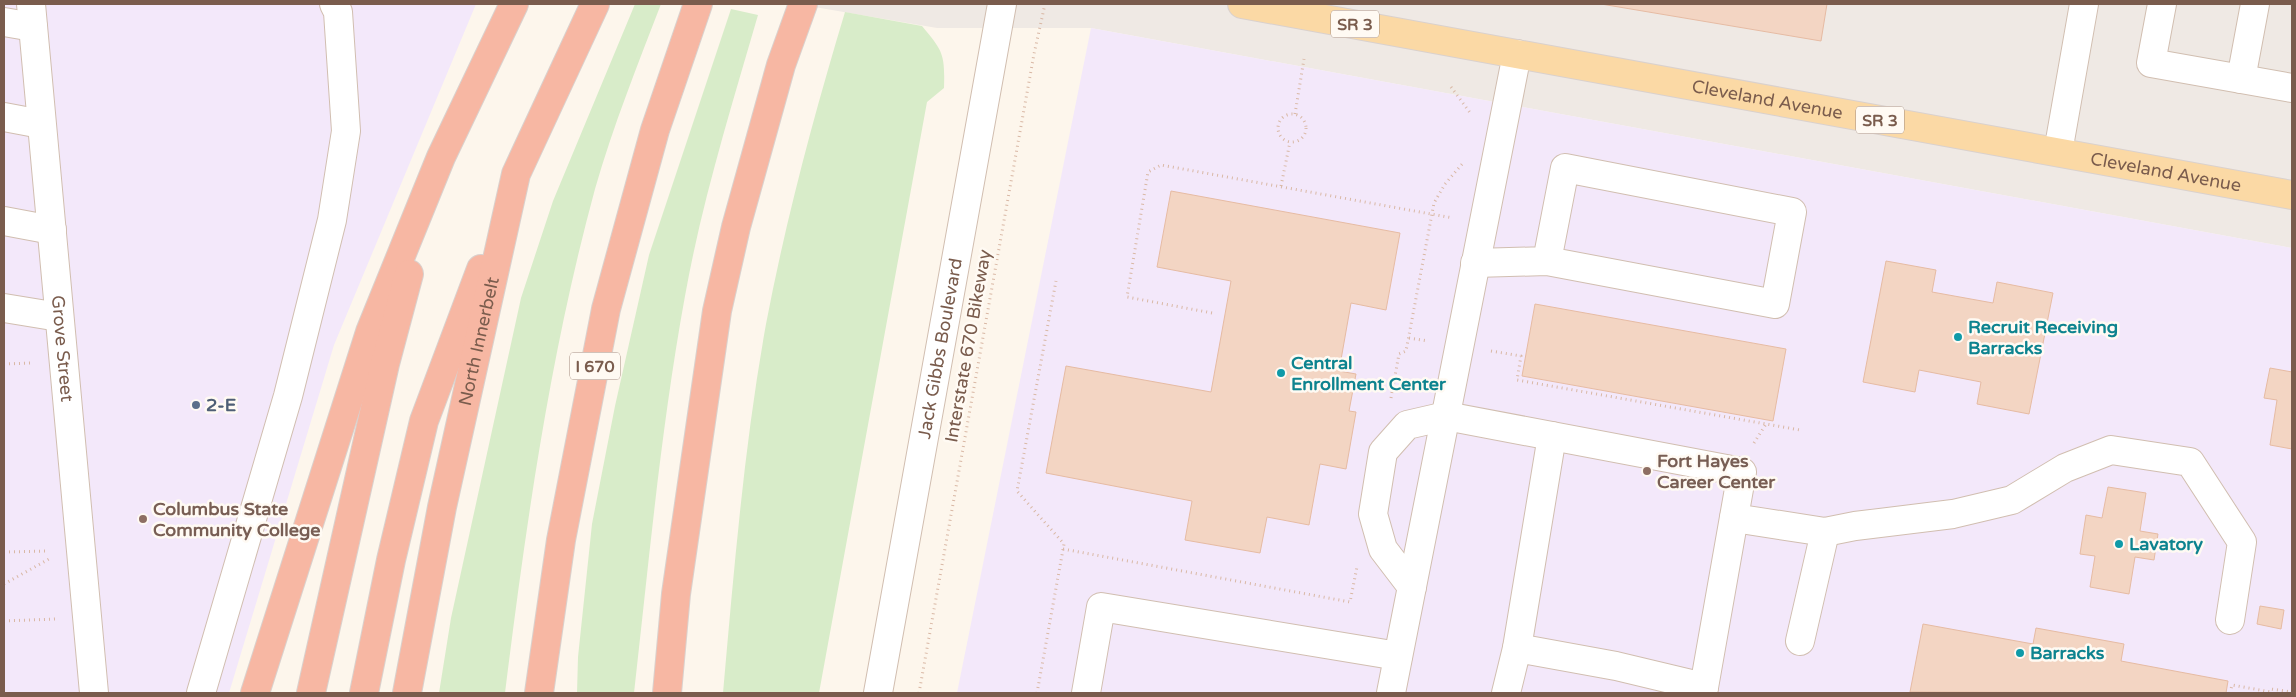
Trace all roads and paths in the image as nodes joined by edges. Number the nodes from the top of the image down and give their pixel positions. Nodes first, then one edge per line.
1 (334, 4) edge
2 (514, 4) edge
3 (595, 4) edge
4 (698, 4) edge
5 (803, 4) edge
6 (1002, 4) edge
7 (1045, 4) edge
8 (1242, 4) edge
9 (2084, 4) edge
10 (2162, 4) edge
11 (2254, 4) edge
12 (32, 15) edge
13 (4, 22) edge
14 (1517, 54) junction
15 (1304, 59) dead end
16 (2241, 79) junction
17 (1451, 87) dead end
18 (2292, 88) edge
19 (1295, 114) junction
20 (4, 117) edge
21 (1472, 120) dead end
22 (41, 124) junction
23 (1290, 142) junction
24 (2058, 152) junction
25 (441, 157) junction
26 (1468, 157) dead end
27 (516, 174) junction
28 (1281, 186) junction
29 (2292, 195) edge
30 (1431, 214) junction
31 (4, 222) edge
32 (1483, 223) junction
33 (52, 230) junction
34 (1547, 261) junction
35 (1475, 263) junction
36 (1056, 281) dead end
37 (4, 308) edge
38 (1212, 313) dead end
39 (60, 317) junction
40 (1409, 338) junction
41 (1460, 346) junction
42 (32, 363) dead end
43 (4, 364) edge
44 (1390, 402) dead end
45 (1446, 416) junction
46 (1800, 430) dead end
47 (1552, 436) junction
48 (1734, 518) junction
49 (1825, 532) junction
50 (1063, 550) junction
51 (49, 551) dead end
52 (4, 552) edge
53 (50, 559) dead end
54 (1358, 566) dead end
55 (4, 584) edge
56 (1412, 586) junction
57 (56, 619) dead end
58 (2230, 620) dead end
59 (4, 621) edge
60 (1800, 641) dead end
61 (1517, 648) junction
62 (1398, 656) junction
63 (1703, 690) edge
64 (2292, 692) edge
65 (94, 693) edge
66 (201, 693) edge
67 (255, 693) edge
68 (311, 693) edge
69 (364, 693) edge
70 (407, 693) edge
71 (539, 693) edge
72 (667, 693) edge
73 (878, 693) edge
74 (919, 693) edge
75 (1037, 693) edge
76 (1086, 693) edge
77 (1391, 693) edge
78 (1506, 693) edge
79 (2230, 693) edge
80 (2271, 693) edge

1 - 66 street
2 - 25 highway
3 - 27 highway, North Innerbelt
4 - 71 highway, I 670
5 - 72 highway
6 - 73 street, Jack Gibbs Boulevard
7 - 74 path, Interstate 670 Bikeway
8 - 14 main road, Cleveland Avenue / SR 3
9 - 24 street
10 - 16 street
11 - 16 street
12 - 13 street
12 - 22 street, Grove Street
14 - 24 main road, Cleveland Avenue / SR 3
14 - 32 street
15 - 19 path
16 - 18 street
17 - 21 path
19 - 23 path
19 - 23 path
20 - 22 street
22 - 33 street, Grove Street
23 - 28 path
24 - 29 main road, Cleveland Avenue / SR 3
25 - 67 highway
25 - 68 highway
26 - 30 path
27 - 69 highway
27 - 70 highway, North Innerbelt
28 - 30 path
28 - 38 path
30 - 32 path
30 - 40 path
31 - 33 street
32 - 35 street
33 - 39 street, Grove Street
34 - 34 street
34 - 35 street
35 - 41 street
36 - 50 path
37 - 39 street
39 - 65 street, Grove Street
40 - 41 path
40 - 44 path
41 - 45 street
41 - 46 path
42 - 43 path
45 - 47 street
45 - 56 street
45 - 56 street
47 - 48 street
47 - 61 street
48 - 49 street
48 - 63 street
49 - 58 street
49 - 60 street
50 - 54 path
50 - 75 path
51 - 52 path
53 - 55 path
56 - 62 street
57 - 59 path
61 - 63 street
61 - 78 street
62 - 76 street
62 - 77 street
64 - 80 path
79 - 80 path

